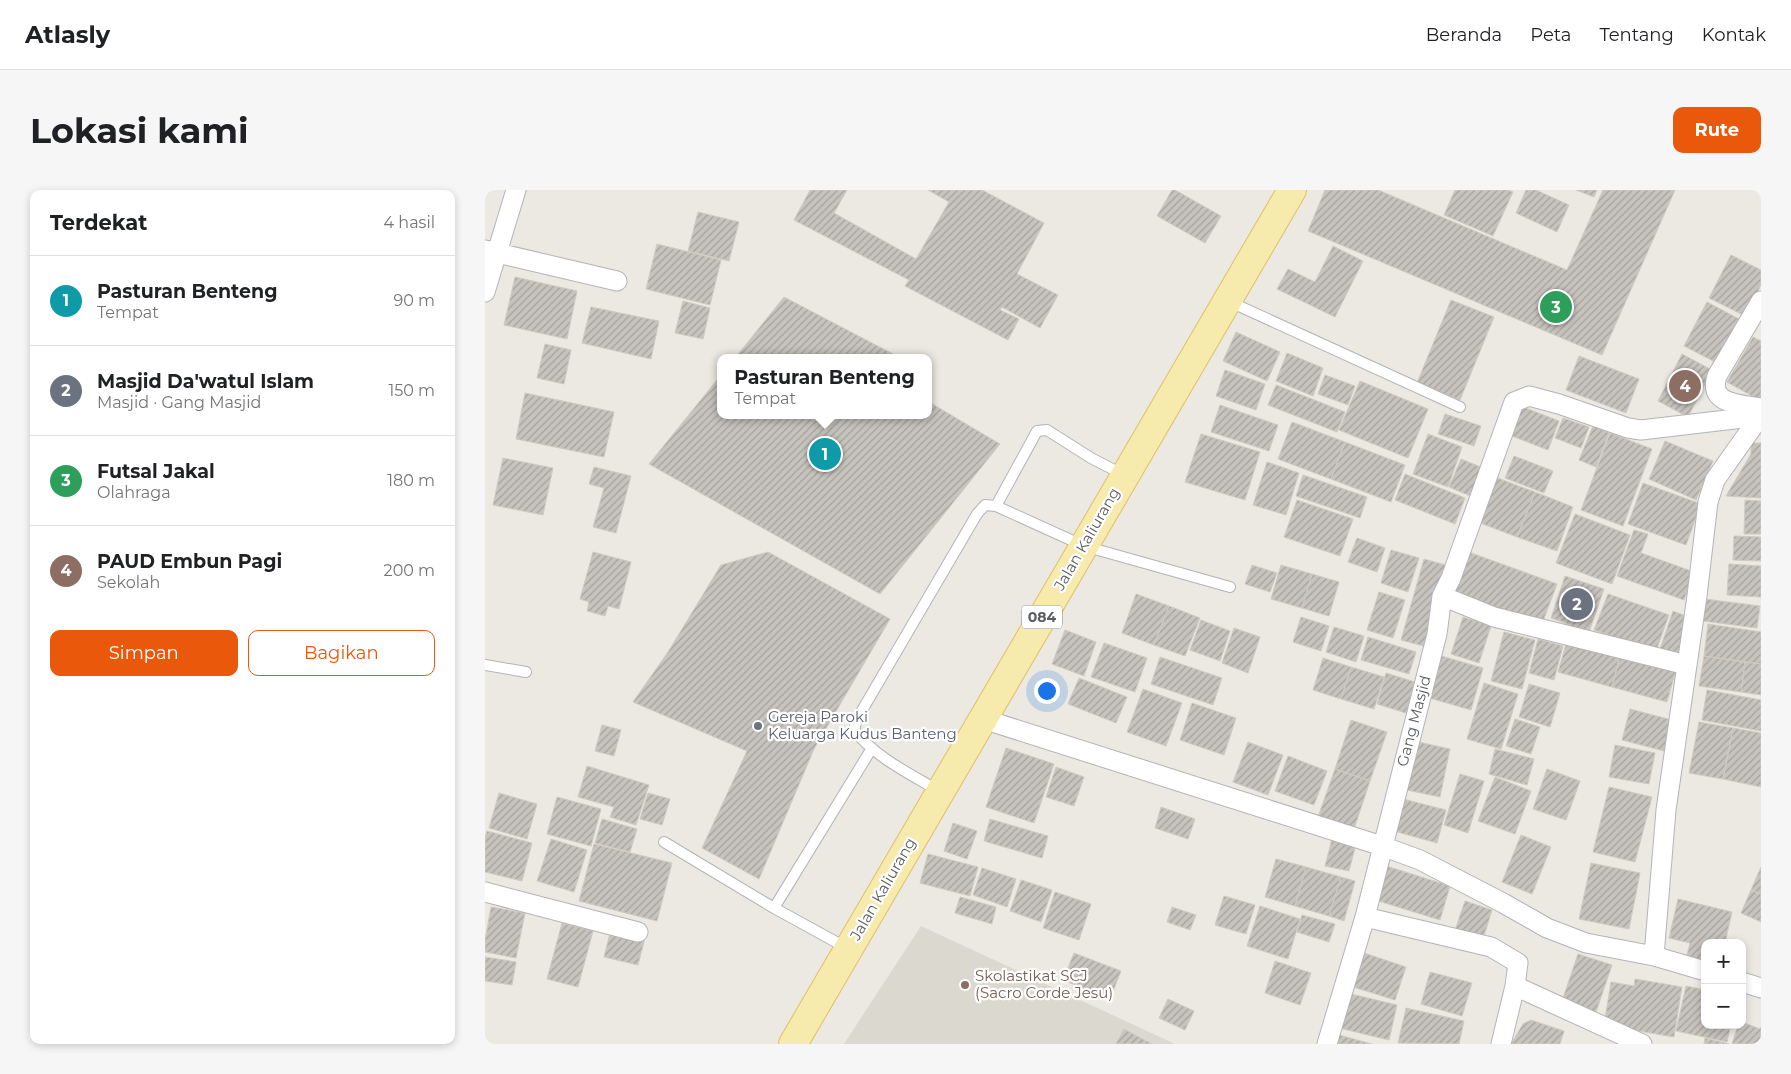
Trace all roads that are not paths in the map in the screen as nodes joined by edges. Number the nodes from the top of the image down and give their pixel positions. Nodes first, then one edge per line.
1 (517, 190) edge
2 (1292, 190) edge
3 (491, 251) edge
4 (617, 282) dead end
5 (485, 292) edge
6 (1227, 301) junction
7 (1761, 301) edge
8 (1460, 407) dead end
9 (1761, 408) edge
10 (1761, 416) edge
11 (1125, 476) junction
12 (996, 506) junction
13 (1083, 546) junction
14 (1230, 587) dead end
15 (1442, 596) junction
16 (485, 665) edge
17 (1687, 665) junction
18 (526, 672) dead end
19 (983, 718) junction
20 (872, 748) junction
21 (940, 792) junction
22 (664, 842) dead end
23 (1382, 846) junction
24 (485, 892) edge
25 (774, 908) junction
26 (1365, 917) junction
27 (638, 932) dead end
28 (848, 949) junction
29 (1654, 956) junction
30 (1701, 970) edge
31 (1746, 983) edge
32 (1515, 986) junction
33 (1761, 988) edge
34 (793, 1044) edge
35 (1327, 1044) edge
36 (1501, 1044) edge
37 (1642, 1044) edge

1 - 3 street
2 - 6 main road, Jalan Kaliurang / 084
3 - 4 street
3 - 5 street
6 - 8 lane
6 - 11 main road, Jalan Kaliurang / 084
7 - 9 street
10 - 15 street, Gang Masjid
10 - 17 street
11 - 12 lane
11 - 13 main road, Jalan Kaliurang / 084
12 - 13 lane
12 - 20 lane
13 - 14 lane
13 - 19 main road, Jalan Kaliurang / 084
15 - 17 street
15 - 23 street, Gang Masjid
16 - 18 lane
17 - 29 street
19 - 21 main road, Jalan Kaliurang / 084
19 - 23 street
20 - 21 lane
20 - 25 lane
21 - 28 main road, Jalan Kaliurang / 084
22 - 25 lane
23 - 26 street, Gang Masjid
23 - 29 street
24 - 27 street
25 - 28 lane
26 - 32 street
26 - 35 street, Gang Masjid
28 - 34 main road, Jalan Kaliurang / 084
29 - 30 street
31 - 33 street
32 - 36 street
32 - 37 street

